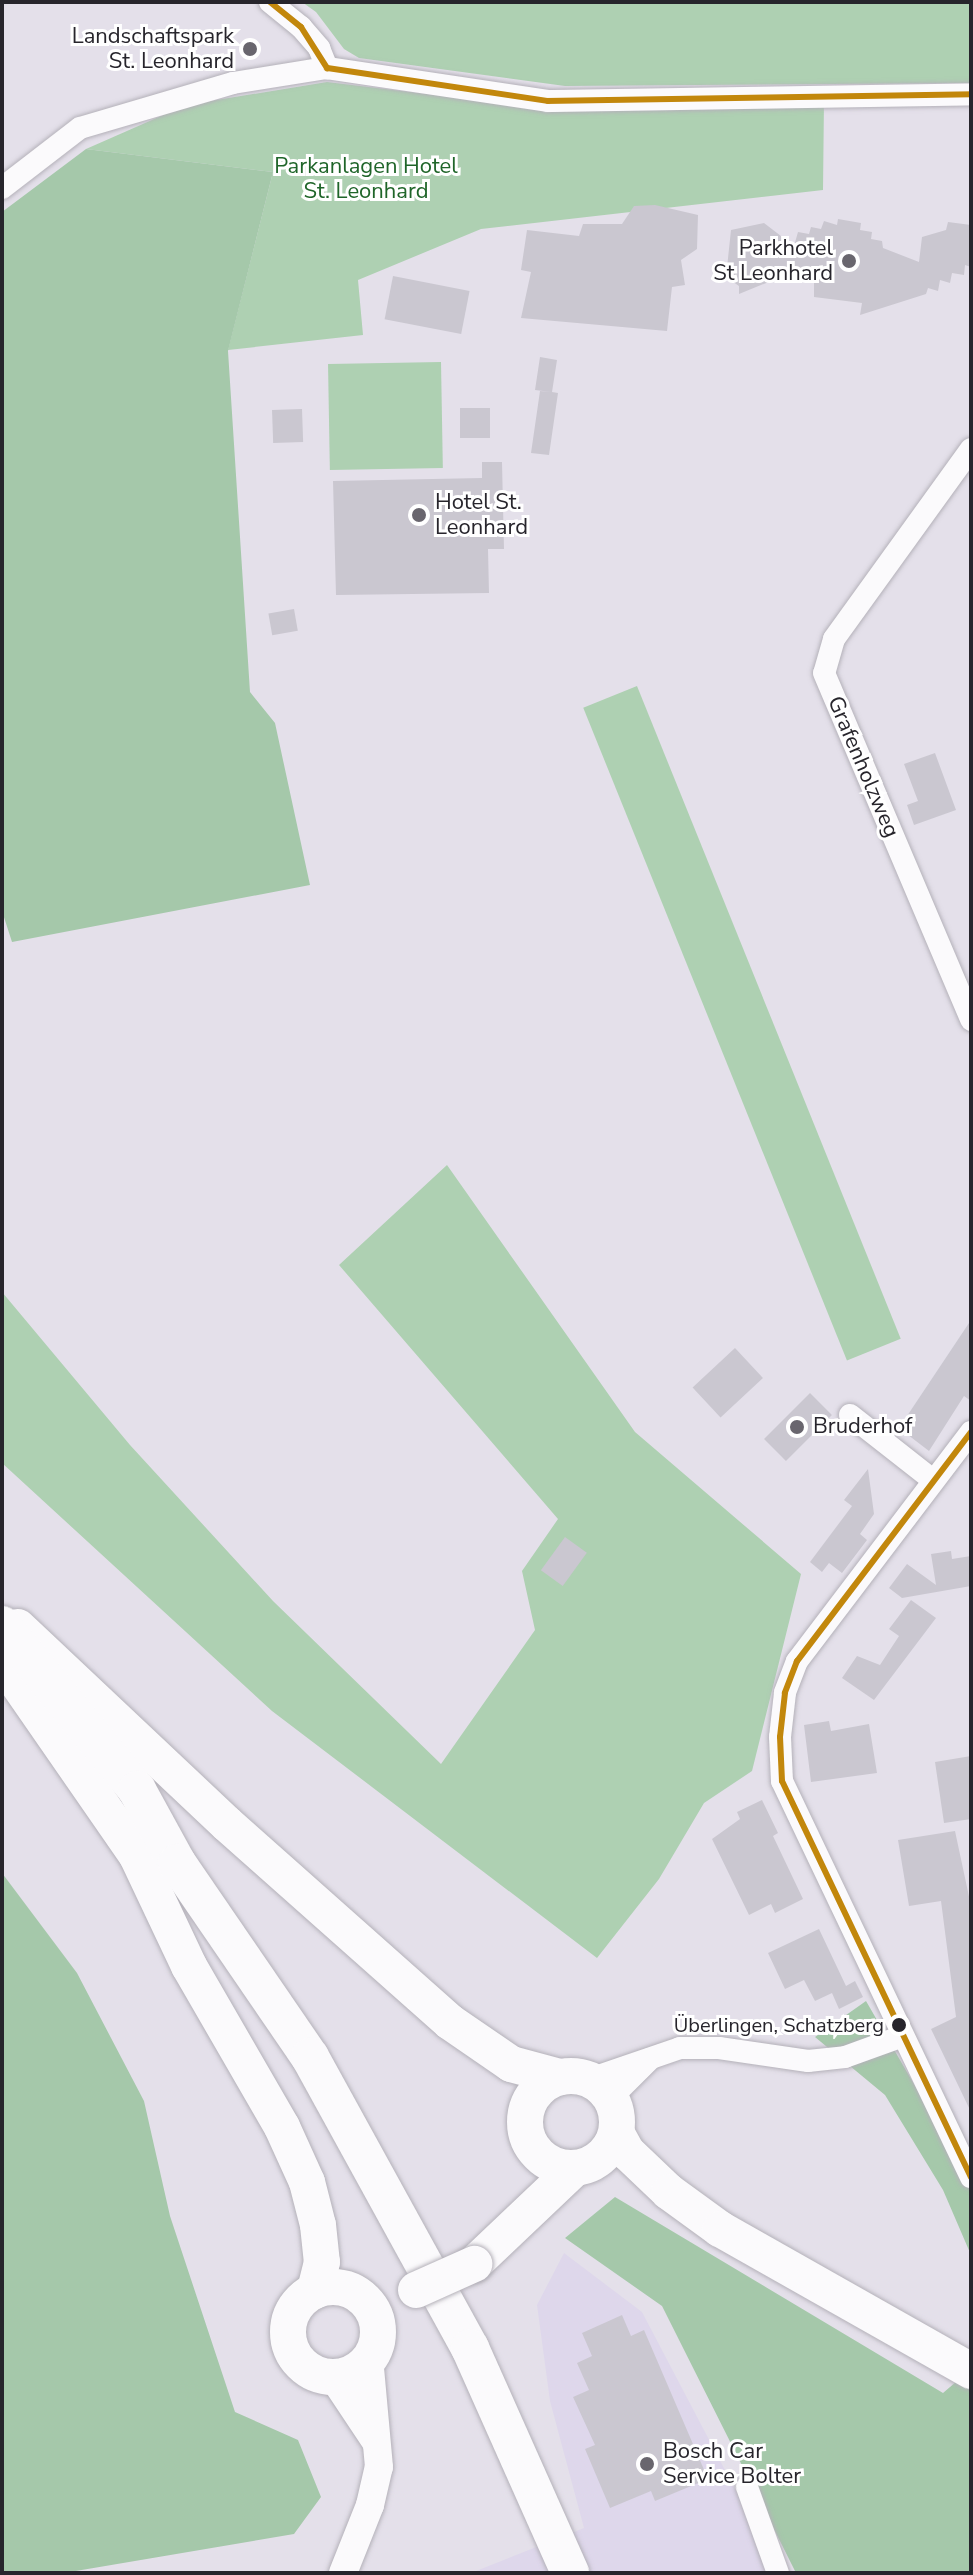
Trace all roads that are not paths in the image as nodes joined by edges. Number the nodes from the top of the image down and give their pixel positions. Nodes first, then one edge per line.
1 (270, 2) edge
2 (327, 68) junction
3 (971, 94) edge
4 (2, 188) edge
5 (971, 449) edge
6 (971, 1020) edge
7 (850, 1415) dead end
8 (971, 1432) edge
9 (933, 1480) junction
10 (2, 1612) edge
11 (2, 1625) edge
12 (11, 1671) edge
13 (177, 1863) junction
14 (900, 2037) junction
15 (587, 2085) junction
16 (533, 2148) junction
17 (966, 2151) edge
18 (596, 2154) junction
19 (971, 2177) edge
20 (512, 2229) junction
21 (416, 2290) junction
22 (315, 2291) junction
23 (359, 2295) junction
24 (374, 2346) junction
25 (971, 2371) edge
26 (332, 2376) junction
27 (379, 2447) junction
28 (747, 2487) dead end
29 (343, 2573) edge
30 (570, 2573) edge
31 (778, 2573) edge

1 - 2 street
2 - 3 street
2 - 4 street
5 - 6 street, Grafenholzweg
7 - 9 street
8 - 9 street
9 - 14 street
10 - 15 main road
11 - 13 highway
12 - 13 highway
12 - 22 main road
13 - 30 highway
14 - 15 street
14 - 17 street
15 - 16 main road
15 - 18 main road
16 - 18 main road
16 - 20 main road
17 - 19 street
18 - 20 main road
18 - 25 main road
20 - 21 main road, bridge
21 - 23 main road
21 - 24 main road
22 - 23 main road
22 - 26 main road
23 - 24 main road
24 - 26 main road
24 - 27 street
26 - 27 street
27 - 29 street
28 - 31 street

